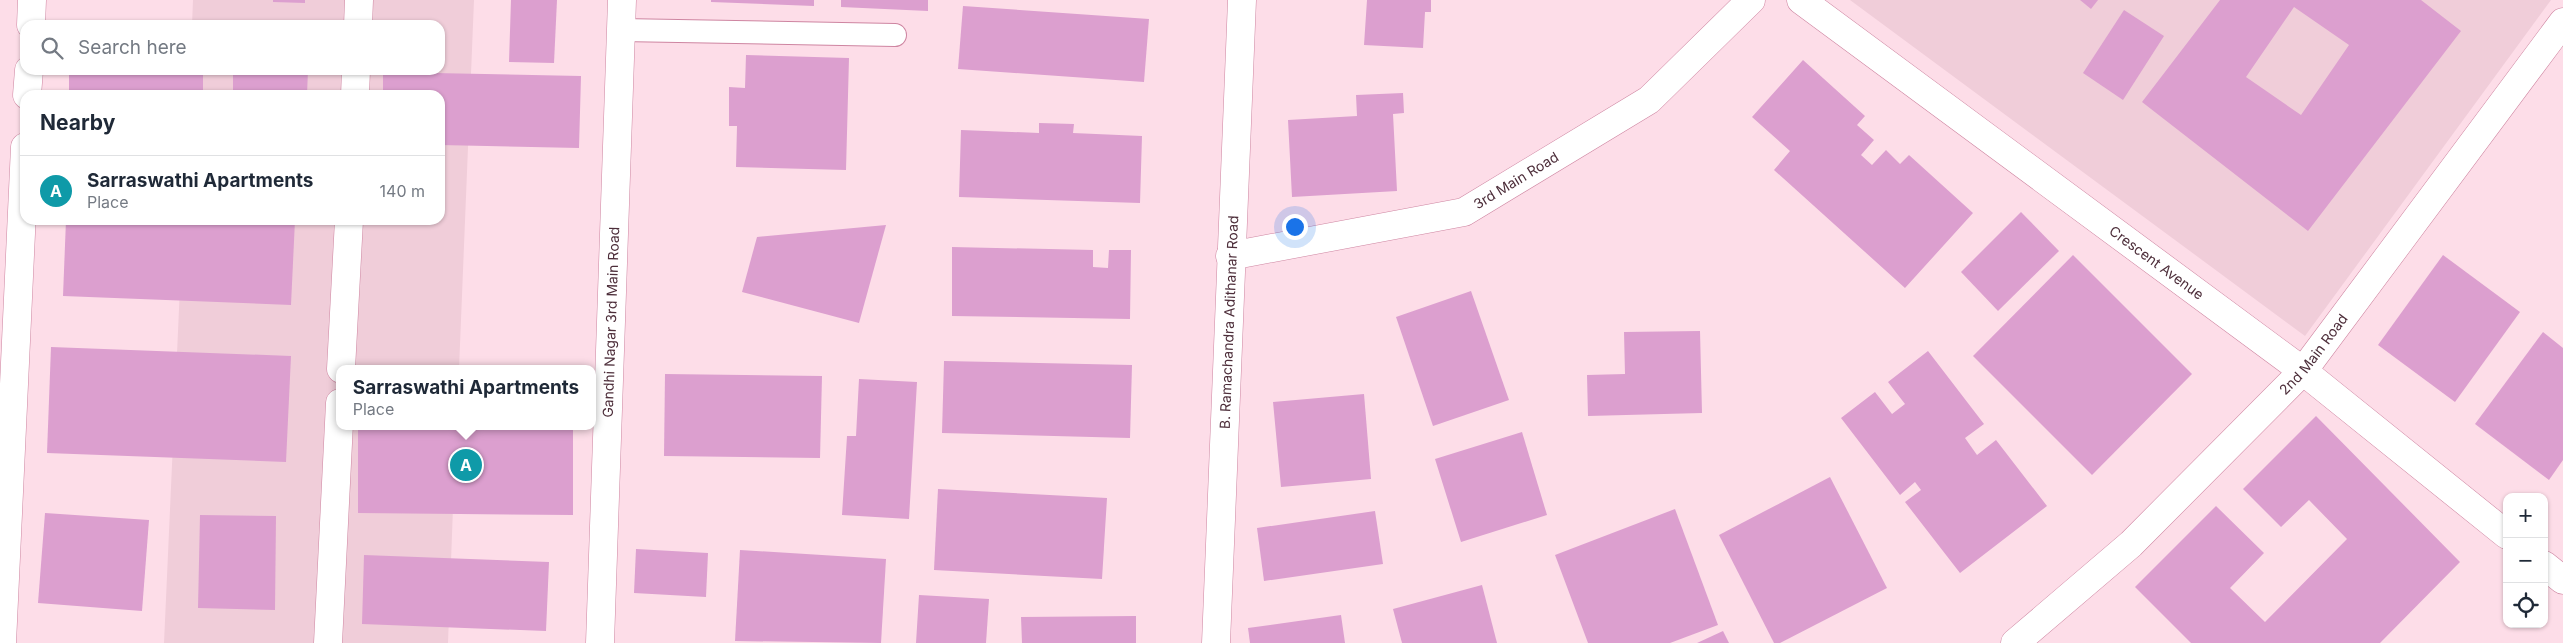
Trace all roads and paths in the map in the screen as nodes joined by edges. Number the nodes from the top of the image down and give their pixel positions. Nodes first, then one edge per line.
1 (32, 0) edge
2 (359, 0) edge
3 (622, 0) edge
4 (1242, 0) edge
5 (1751, 0) edge
6 (1801, 0) edge
7 (31, 20) edge
8 (358, 20) edge
9 (2563, 22) edge
10 (621, 30) junction
11 (895, 35) dead end
12 (29, 75) edge
13 (356, 75) edge
14 (28, 90) edge
15 (355, 90) edge
16 (21, 225) edge
17 (349, 225) edge
18 (1230, 256) junction
19 (341, 365) edge
20 (2304, 371) junction
21 (339, 430) edge
22 (2503, 532) edge
23 (2548, 568) edge
24 (2563, 580) edge
25 (2, 643) edge
26 (328, 643) edge
27 (600, 643) edge
28 (1216, 643) edge
29 (2014, 643) edge

1 - 7 street
2 - 8 street
3 - 10 street, Gandhi Nagar 3rd Main Road
4 - 18 street, B. Ramachandra Adithanar Road
5 - 18 street, 3rd Main Road
6 - 20 street, Crescent Avenue
9 - 20 street, 2nd Main Road
10 - 11 lane
10 - 27 street, Gandhi Nagar 3rd Main Road
12 - 14 street
13 - 15 street
16 - 25 street
17 - 19 street
18 - 28 street, B. Ramachandra Adithanar Road
20 - 22 street, Crescent Avenue
20 - 29 street, 2nd Main Road
21 - 26 street
23 - 24 street

